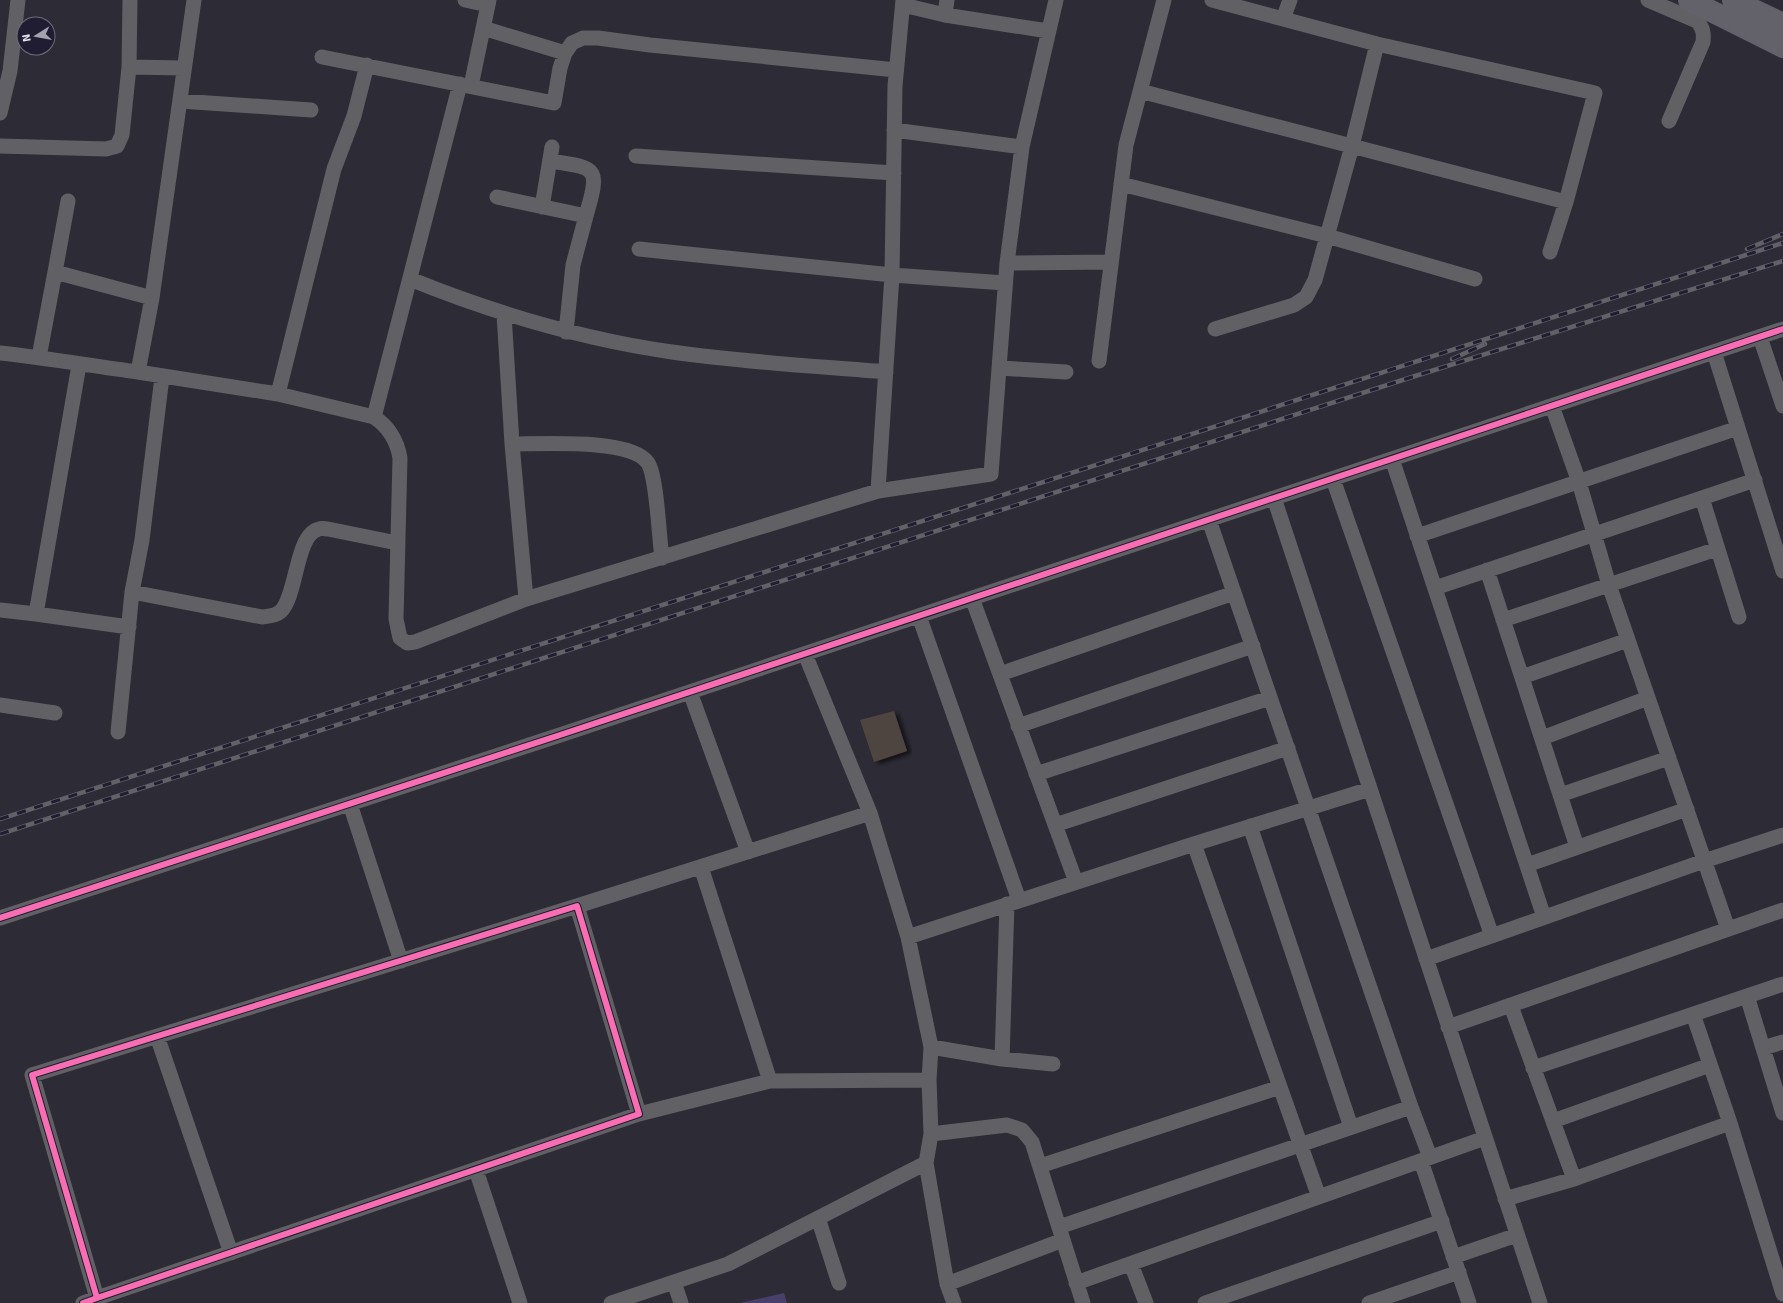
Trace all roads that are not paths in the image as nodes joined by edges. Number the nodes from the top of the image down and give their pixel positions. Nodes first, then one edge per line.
1 (18, 0) edge
2 (130, 0) edge
3 (194, 0) edge
4 (465, 0) edge
5 (1056, 0) edge
6 (1164, 0) edge
7 (1212, 0) edge
8 (1290, 0) edge
9 (1648, 0) edge
10 (1689, 0) edge
11 (1733, 0) edge
12 (488, 2) edge
13 (902, 3) edge
14 (946, 7) edge
15 (1283, 19) junction
16 (1783, 24) edge
17 (483, 28) junction
18 (1048, 31) junction
19 (1377, 44) junction
20 (1783, 47) edge
21 (564, 53) junction
22 (322, 56) dead end
23 (367, 65) junction
24 (129, 66) junction
25 (184, 68) junction
26 (896, 70) junction
27 (465, 85) junction
28 (1140, 91) junction
29 (180, 101) junction
30 (311, 110) dead end
31 (0, 113) edge
32 (1669, 121) dead end
33 (894, 130) junction
34 (0, 146) edge
35 (1352, 146) junction
36 (1022, 147) junction
37 (636, 156) dead end
38 (894, 172) junction
39 (1121, 184) junction
40 (497, 197) dead end
41 (68, 201) dead end
42 (1566, 202) junction
43 (542, 207) junction
44 (586, 216) junction
45 (1327, 236) junction
46 (639, 249) dead end
47 (1550, 252) dead end
48 (1112, 262) junction
49 (1007, 263) junction
50 (55, 272) junction
51 (892, 276) junction
52 (1475, 279) dead end
53 (410, 280) junction
54 (1005, 283) junction
55 (152, 298) junction
56 (504, 314) junction
57 (1215, 329) dead end
58 (1783, 329) edge
59 (566, 332) junction
60 (1760, 337) junction
61 (1714, 352) junction
62 (0, 353) edge
63 (39, 357) junction
64 (1099, 361) dead end
65 (79, 365) junction
66 (999, 368) junction
67 (138, 372) junction
68 (886, 372) junction
69 (1066, 372) dead end
70 (162, 377) junction
71 (278, 394) junction
72 (1552, 406) junction
73 (1783, 406) edge
74 (374, 417) junction
75 (1738, 428) junction
76 (512, 444) junction
77 (1392, 459) junction
78 (1333, 479) junction
79 (1755, 480) junction
80 (1579, 482) junction
81 (878, 491) junction
82 (1274, 498) junction
83 (1702, 498) junction
84 (1209, 520) junction
85 (1595, 534) junction
86 (1417, 536) junction
87 (397, 543) junction
88 (1717, 549) junction
89 (662, 558) junction
90 (1487, 570) junction
91 (1783, 570) edge
92 (1609, 585) junction
93 (1435, 588) junction
94 (132, 592) junction
95 (1234, 593) junction
96 (972, 598) junction
97 (526, 599) junction
98 (0, 610) edge
99 (36, 614) junction
100 (919, 616) junction
101 (1739, 617) dead end
102 (1503, 620) junction
103 (129, 627) junction
104 (1628, 640) junction
105 (1253, 646) junction
106 (805, 654) junction
107 (1000, 674) junction
108 (1522, 677) junction
109 (690, 692) junction
110 (1270, 698) junction
111 (1648, 698) junction
112 (0, 705) edge
113 (55, 713) dead end
114 (1018, 726) junction
115 (118, 732) dead end
116 (1542, 738) junction
117 (1288, 748) junction
118 (1669, 758) junction
119 (1036, 774) junction
120 (1370, 789) junction
121 (1560, 795) junction
122 (350, 804) junction
123 (1308, 808) junction
124 (1687, 809) junction
125 (870, 812) junction
126 (1055, 825) junction
127 (1250, 826) junction
128 (1783, 835) edge
129 (1194, 844) junction
130 (1577, 847) junction
131 (748, 852) junction
132 (1704, 861) junction
133 (1527, 865) junction
134 (701, 867) junction
135 (1076, 882) junction
136 (1013, 902) junction
137 (577, 906) junction
138 (1783, 910) edge
139 (1544, 917) junction
140 (0, 918) edge
141 (1728, 929) junction
142 (908, 936) junction
143 (1492, 936) junction
144 (1426, 959) junction
145 (401, 961) junction
146 (1783, 984) edge
147 (1747, 996) junction
148 (1511, 1006) junction
149 (1693, 1014) junction
150 (1448, 1027) junction
151 (157, 1036) junction
152 (1783, 1042) edge
153 (931, 1047) junction
154 (1763, 1048) junction
155 (1002, 1059) junction
156 (1052, 1064) dead end
157 (1710, 1065) junction
158 (1533, 1068) junction
159 (770, 1080) junction
160 (929, 1080) junction
161 (1280, 1087) junction
162 (1411, 1106) junction
163 (1782, 1106) edge
164 (639, 1114) junction
165 (1553, 1121) junction
166 (1730, 1122) junction
167 (1351, 1127) junction
168 (932, 1134) junction
169 (1485, 1138) junction
170 (1300, 1143) junction
171 (1426, 1159) junction
172 (926, 1163) junction
173 (1040, 1166) junction
174 (476, 1170) junction
175 (1574, 1179) junction
176 (1319, 1197) junction
177 (1505, 1199) junction
178 (818, 1218) junction
179 (1442, 1221) junction
180 (1061, 1233) junction
181 (1517, 1236) junction
182 (231, 1253) junction
183 (1454, 1257) junction
184 (1131, 1264) junction
185 (1459, 1272) junction
186 (674, 1282) junction
187 (839, 1283) dead end
188 (1076, 1283) junction
189 (948, 1284) junction
190 (1783, 1294) edge
191 (97, 1298) junction
192 (1372, 1302) edge
193 (83, 1303) edge
194 (520, 1303) edge
195 (610, 1303) edge
196 (681, 1303) edge
197 (954, 1303) edge
198 (1083, 1303) edge
199 (1146, 1303) edge
200 (1204, 1303) edge
201 (1469, 1303) edge
202 (1540, 1303) edge

1 - 31 street
2 - 24 street
3 - 25 street
4 - 12 street
5 - 18 street
6 - 28 street
7 - 15 street
8 - 15 street
9 - 32 street
10 - 20 main road
11 - 16 main road
12 - 17 street
13 - 14 street
13 - 26 street
14 - 18 street
15 - 19 street
17 - 21 street
17 - 27 street
18 - 36 street
19 - 35 street
19 - 42 street
21 - 26 street
21 - 27 street
22 - 23 street
23 - 27 street
23 - 71 street
24 - 25 street
24 - 34 street
25 - 29 street
26 - 33 street
27 - 53 street
28 - 35 street
28 - 39 street
29 - 30 street
29 - 55 street
33 - 36 street
33 - 38 street
35 - 42 street
35 - 45 street
36 - 49 street
37 - 38 street
38 - 51 street
39 - 45 street
39 - 48 street
40 - 43 street
41 - 50 street
42 - 47 street
43 - 44 street
43 - 44 street
44 - 59 street
45 - 52 street
45 - 57 street
46 - 51 street
48 - 49 street
48 - 64 street
49 - 54 street
50 - 55 street
50 - 63 street
51 - 54 street
51 - 68 street
53 - 56 street
53 - 74 street
54 - 66 street
55 - 67 street
56 - 59 street
56 - 76 street
58 - 60 street
59 - 68 street
60 - 61 street
60 - 73 street
61 - 72 street
61 - 75 street
62 - 63 street
63 - 65 street
65 - 67 street
65 - 99 street
66 - 69 street
66 - 81 street
67 - 70 street
68 - 81 street
70 - 71 street
70 - 94 street
71 - 74 street
72 - 77 street
72 - 80 street
74 - 87 street
75 - 79 street
75 - 80 street
76 - 89 street
76 - 97 street
77 - 78 street
77 - 86 street
78 - 82 street
78 - 143 street
79 - 83 street
79 - 91 street
80 - 85 street
80 - 86 street
81 - 89 street
82 - 84 street
82 - 120 street
83 - 85 street
83 - 88 street
84 - 95 street
84 - 96 street
85 - 90 street
85 - 92 street
86 - 93 street
87 - 94 street
87 - 97 street
88 - 92 street
88 - 101 street
89 - 97 street
90 - 93 street
90 - 102 street
92 - 102 street
92 - 104 street
93 - 133 street
94 - 103 street
95 - 105 street
95 - 107 street
96 - 100 street
96 - 107 street
98 - 99 street
99 - 103 street
100 - 106 street
100 - 136 street
102 - 108 street
103 - 115 street
104 - 108 street
104 - 111 street
105 - 110 street
105 - 114 street
106 - 109 street
106 - 125 street
107 - 114 street
108 - 116 street
109 - 122 street
109 - 131 street
110 - 117 street
110 - 119 street
111 - 116 street
111 - 118 street
112 - 113 street
114 - 119 street
116 - 121 street
117 - 123 street
117 - 126 street
118 - 121 street
118 - 124 street
119 - 126 street
120 - 123 street
120 - 144 street
121 - 130 street
122 - 140 street
122 - 145 street
123 - 127 street
123 - 162 street
124 - 130 street
124 - 132 street
125 - 131 street
125 - 142 street
126 - 135 street
127 - 129 street
127 - 167 street
128 - 132 street
129 - 135 street
129 - 161 street
130 - 133 street
131 - 134 street
132 - 139 street
132 - 141 street
133 - 139 street
134 - 137 street
134 - 159 street
135 - 136 street
136 - 142 street
136 - 155 street
137 - 145 street
137 - 164 street
138 - 141 street
139 - 143 street
141 - 148 street
142 - 153 street
143 - 144 street
144 - 150 street
145 - 151 street
146 - 147 street
147 - 149 street
147 - 154 street
148 - 150 street
148 - 158 street
149 - 157 street
149 - 158 street
150 - 169 street
151 - 182 street
151 - 191 street
152 - 154 street
153 - 155 street
153 - 160 street
154 - 163 street
155 - 156 street
157 - 165 street
157 - 166 street
158 - 165 street
159 - 160 street
159 - 164 street
160 - 168 street
161 - 170 street
161 - 173 street
162 - 167 street
162 - 171 street
164 - 174 street
165 - 175 street
166 - 175 street
166 - 190 street
167 - 170 street
168 - 172 street
168 - 173 street
169 - 171 street
169 - 177 street
170 - 176 street
170 - 180 street
171 - 176 street
171 - 179 street
172 - 178 street
172 - 189 street
173 - 180 street
174 - 182 street
174 - 194 street
175 - 177 street
176 - 184 street
177 - 181 street
178 - 186 street
178 - 187 street
179 - 183 street
179 - 200 street
180 - 188 street
180 - 189 street
181 - 183 street
181 - 202 street
182 - 191 street
183 - 185 street
184 - 188 street
184 - 199 street
185 - 192 street
185 - 201 street
186 - 195 street
186 - 196 street
188 - 198 street
189 - 197 street
191 - 193 street

